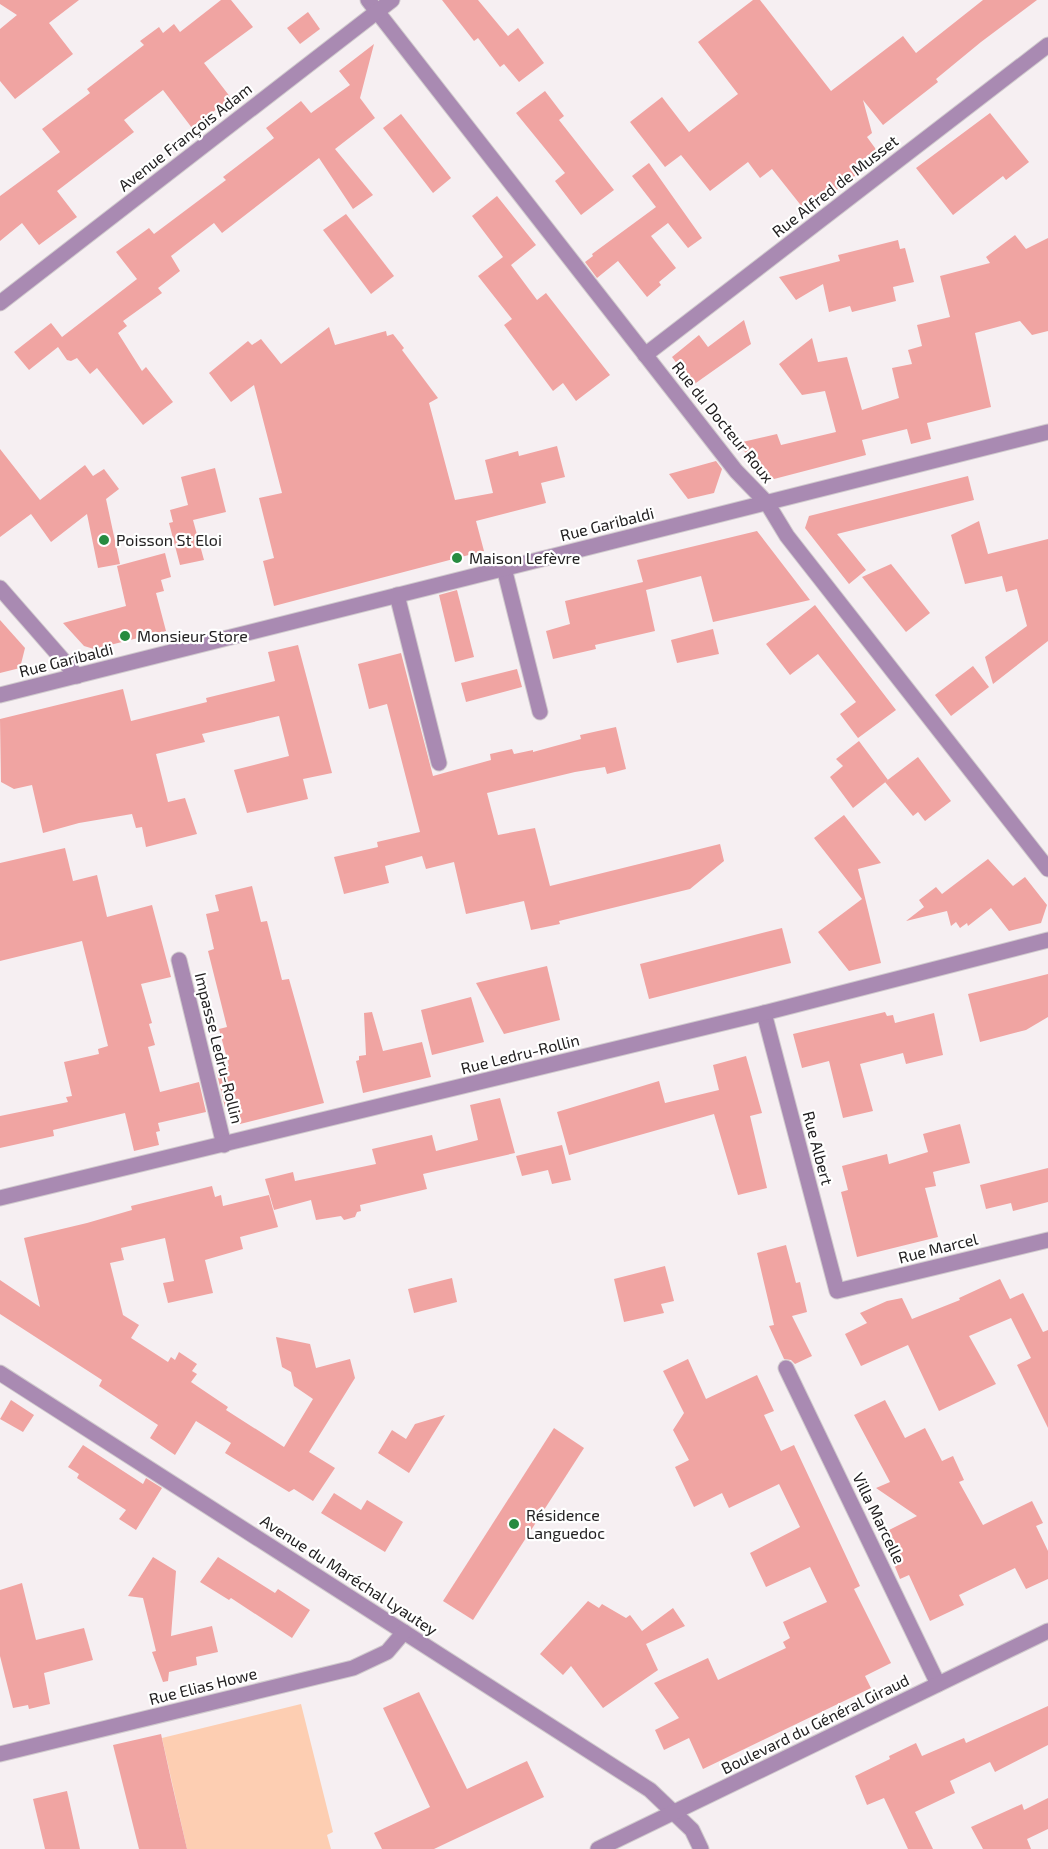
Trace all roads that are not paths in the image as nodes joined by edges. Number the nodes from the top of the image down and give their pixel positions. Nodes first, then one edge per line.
1 (392, 0) edge
2 (372, 6) edge
3 (1048, 45) edge
4 (0, 303) edge
5 (645, 355) junction
6 (1048, 432) edge
7 (767, 503) junction
8 (504, 568) junction
9 (0, 588) edge
10 (397, 595) junction
11 (77, 676) junction
12 (0, 695) edge
13 (540, 712) dead end
14 (439, 763) dead end
15 (1048, 869) edge
16 (1048, 940) edge
17 (179, 960) dead end
18 (764, 1013) junction
19 (224, 1145) junction
20 (0, 1198) edge
21 (1048, 1240) edge
22 (837, 1291) joint
23 (786, 1368) dead end
24 (0, 1373) edge
25 (1048, 1631) edge
26 (404, 1632) junction
27 (938, 1684) junction
28 (0, 1754) edge
29 (675, 1812) junction
30 (598, 1849) edge
31 (701, 1849) edge

1 - 2 street, Avenue François Adam
2 - 4 street, Avenue François Adam
2 - 5 street, Rue du Docteur Roux
3 - 5 street, Rue Alfred de Musset
5 - 7 street, Rue du Docteur Roux
6 - 7 street, Rue Garibaldi
7 - 8 street, Rue Garibaldi
7 - 15 street, Rue du Docteur Roux
8 - 10 street, Rue Garibaldi
8 - 13 street
9 - 11 street
10 - 11 street, Rue Garibaldi
10 - 14 street
11 - 12 street, Rue Garibaldi
16 - 18 street, Rue Ledru-Rollin
17 - 19 street, Impasse Ledru-Rollin
18 - 19 street, Rue Ledru-Rollin
18 - 22 street, Rue Albert
19 - 20 street, Rue Ledru-Rollin
21 - 22 street, Rue Marcel
23 - 27 street, Villa Marcelle
24 - 26 street, Avenue du Maréchal Lyautey
25 - 27 street, Boulevard du Général Giraud
26 - 28 street, Rue Elias Howe
26 - 29 street, Avenue du Maréchal Lyautey
27 - 29 street, Boulevard du Général Giraud
29 - 30 street, Boulevard du Général Giraud
29 - 31 street, Avenue du Maréchal Lyautey

